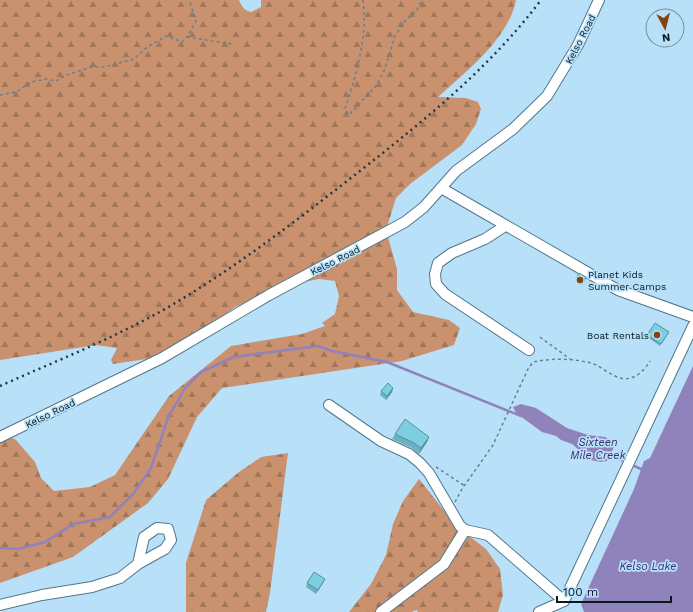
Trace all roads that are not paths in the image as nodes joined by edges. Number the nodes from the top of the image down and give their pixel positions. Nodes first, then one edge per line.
1 (599, 0) edge
2 (441, 188) junction
3 (505, 226) junction
4 (693, 317) edge
5 (693, 326) edge
6 (529, 350) dead end
7 (329, 405) dead end
8 (0, 437) edge
9 (465, 530) junction
10 (138, 564) dead end
11 (564, 601) junction
12 (0, 605) edge
13 (381, 612) edge
14 (539, 612) edge

1 - 2 street, Kelso Road
2 - 3 street
2 - 8 street, Kelso Road
3 - 4 street
3 - 6 street
5 - 11 street
7 - 9 street
9 - 11 street
9 - 13 street
10 - 12 street
11 - 14 street

